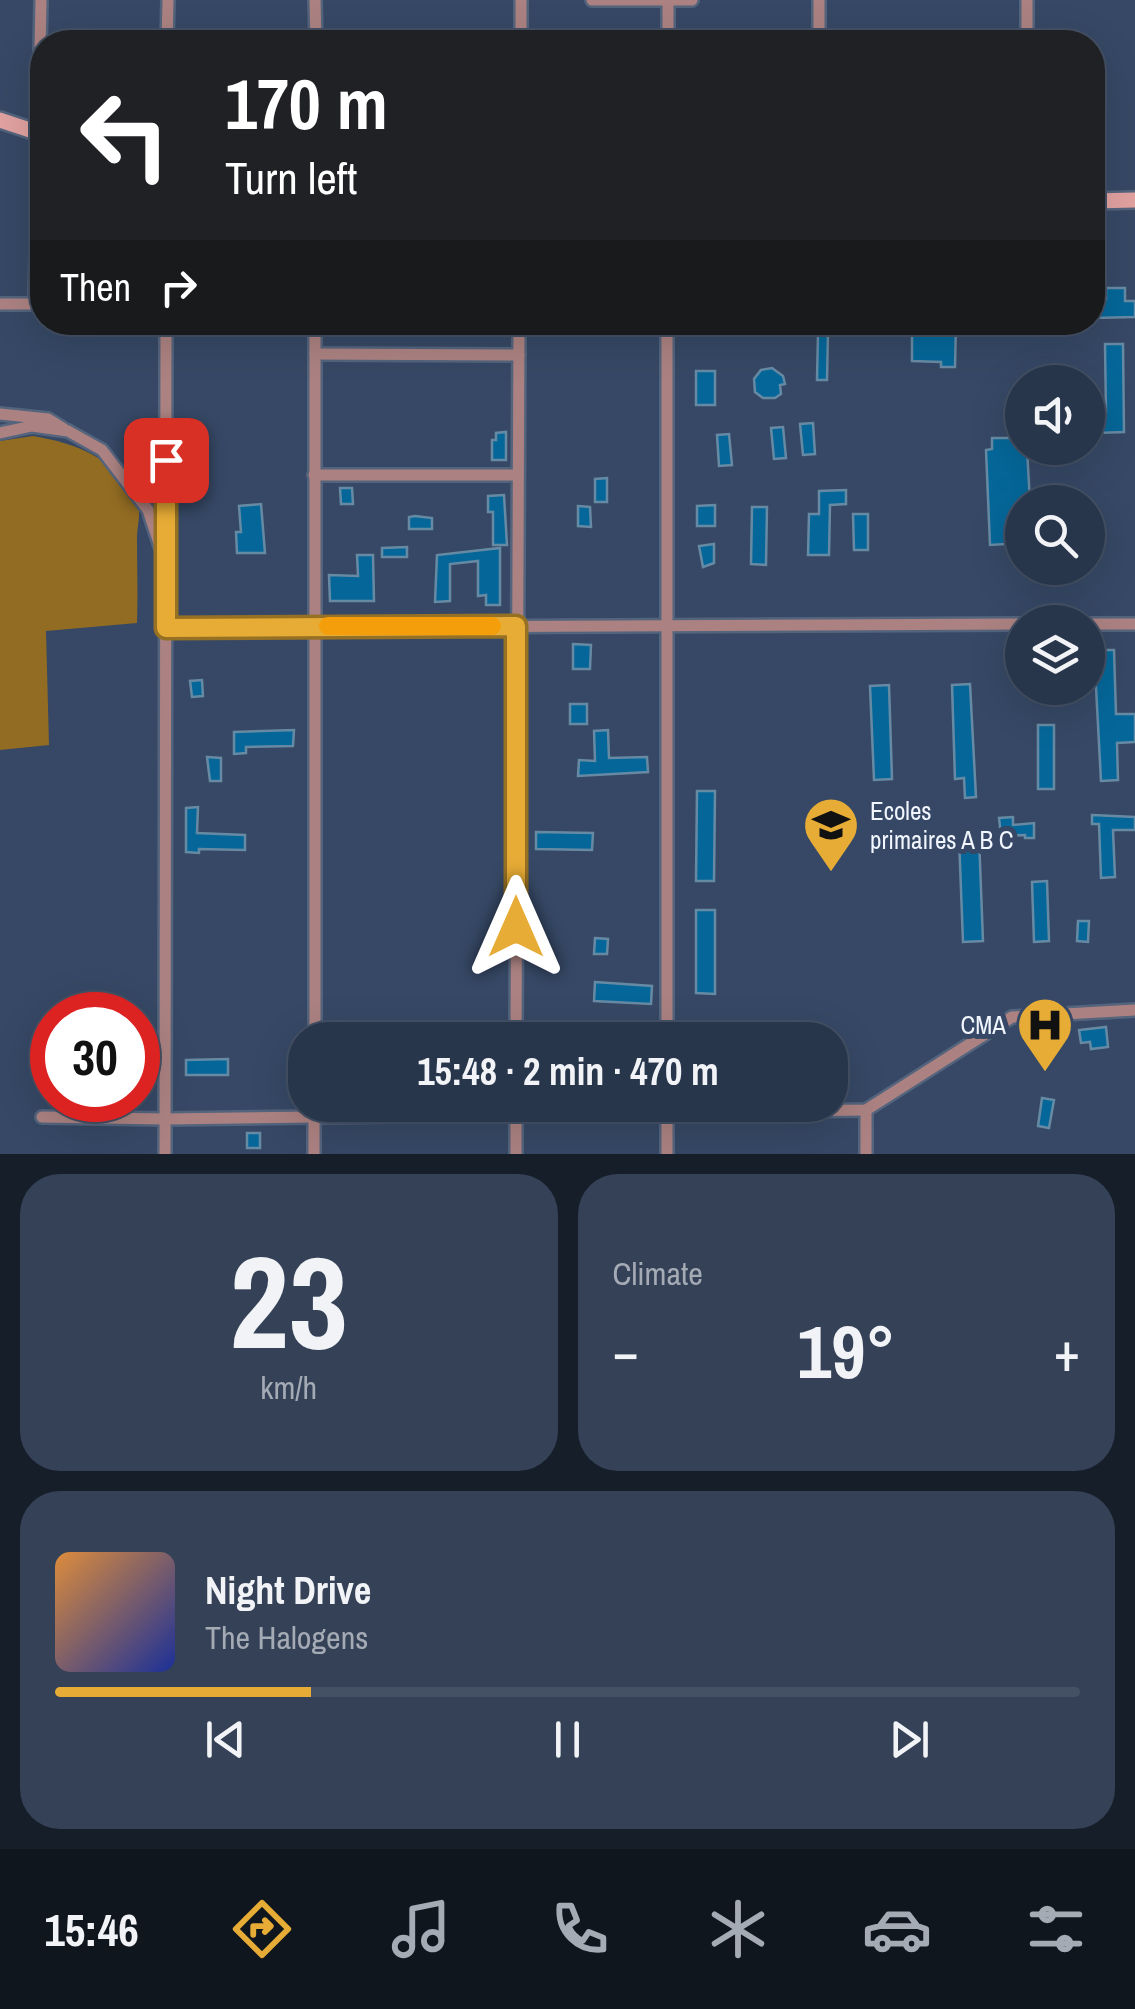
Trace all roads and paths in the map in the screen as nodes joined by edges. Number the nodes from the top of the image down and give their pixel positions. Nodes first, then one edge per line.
1 (41, 0) edge
2 (168, 0) edge
3 (315, 0) edge
4 (521, 0) edge
5 (592, 0) edge
6 (668, 0) edge
7 (692, 0) edge
8 (819, 0) edge
9 (1027, 0) edge
10 (41, 30) edge
11 (168, 30) edge
12 (316, 30) edge
13 (521, 30) edge
14 (668, 30) edge
15 (819, 30) edge
16 (1026, 30) edge
17 (0, 120) edge
18 (30, 130) edge
19 (1105, 200) edge
20 (1135, 200) edge
21 (0, 304) edge
22 (30, 304) edge
23 (166, 335) edge
24 (314, 335) edge
25 (519, 335) edge
26 (666, 335) edge
27 (315, 354) junction
28 (519, 355) junction
29 (0, 414) edge
30 (68, 431) junction
31 (0, 433) edge
32 (314, 475) junction
33 (518, 475) junction
34 (166, 564) junction
35 (665, 624) junction
36 (1005, 624) edge
37 (1105, 624) edge
38 (1135, 624) edge
39 (317, 626) junction
40 (516, 626) junction
41 (166, 628) junction
42 (1135, 1010) edge
43 (315, 1022) edge
44 (516, 1022) edge
45 (667, 1022) edge
46 (848, 1110) edge
47 (866, 1110) junction
48 (288, 1112) edge
49 (160, 1119) edge
50 (165, 1119) junction
51 (314, 1122) edge
52 (516, 1122) edge
53 (667, 1122) edge
54 (165, 1154) edge
55 (314, 1154) edge
56 (516, 1154) edge
57 (667, 1154) edge
58 (866, 1154) edge

1 - 10 street
2 - 11 street
3 - 12 street
4 - 13 street
5 - 6 street
6 - 7 street
6 - 14 street
8 - 15 street
9 - 16 street
17 - 18 street
19 - 20 street
21 - 22 street
23 - 34 street
24 - 27 street
25 - 28 street
26 - 35 street
27 - 28 street
27 - 32 street
28 - 33 street
29 - 30 street
30 - 31 street
30 - 34 street
32 - 33 street
32 - 39 street
33 - 40 street
34 - 41 street
35 - 36 street
35 - 40 street
35 - 45 street
37 - 38 street
39 - 40 street
39 - 41 street
39 - 43 street
40 - 44 street
41 - 50 street
42 - 47 street
46 - 47 street
47 - 58 street
48 - 50 street
49 - 50 street
50 - 54 street
51 - 55 street
52 - 56 street
53 - 57 street

